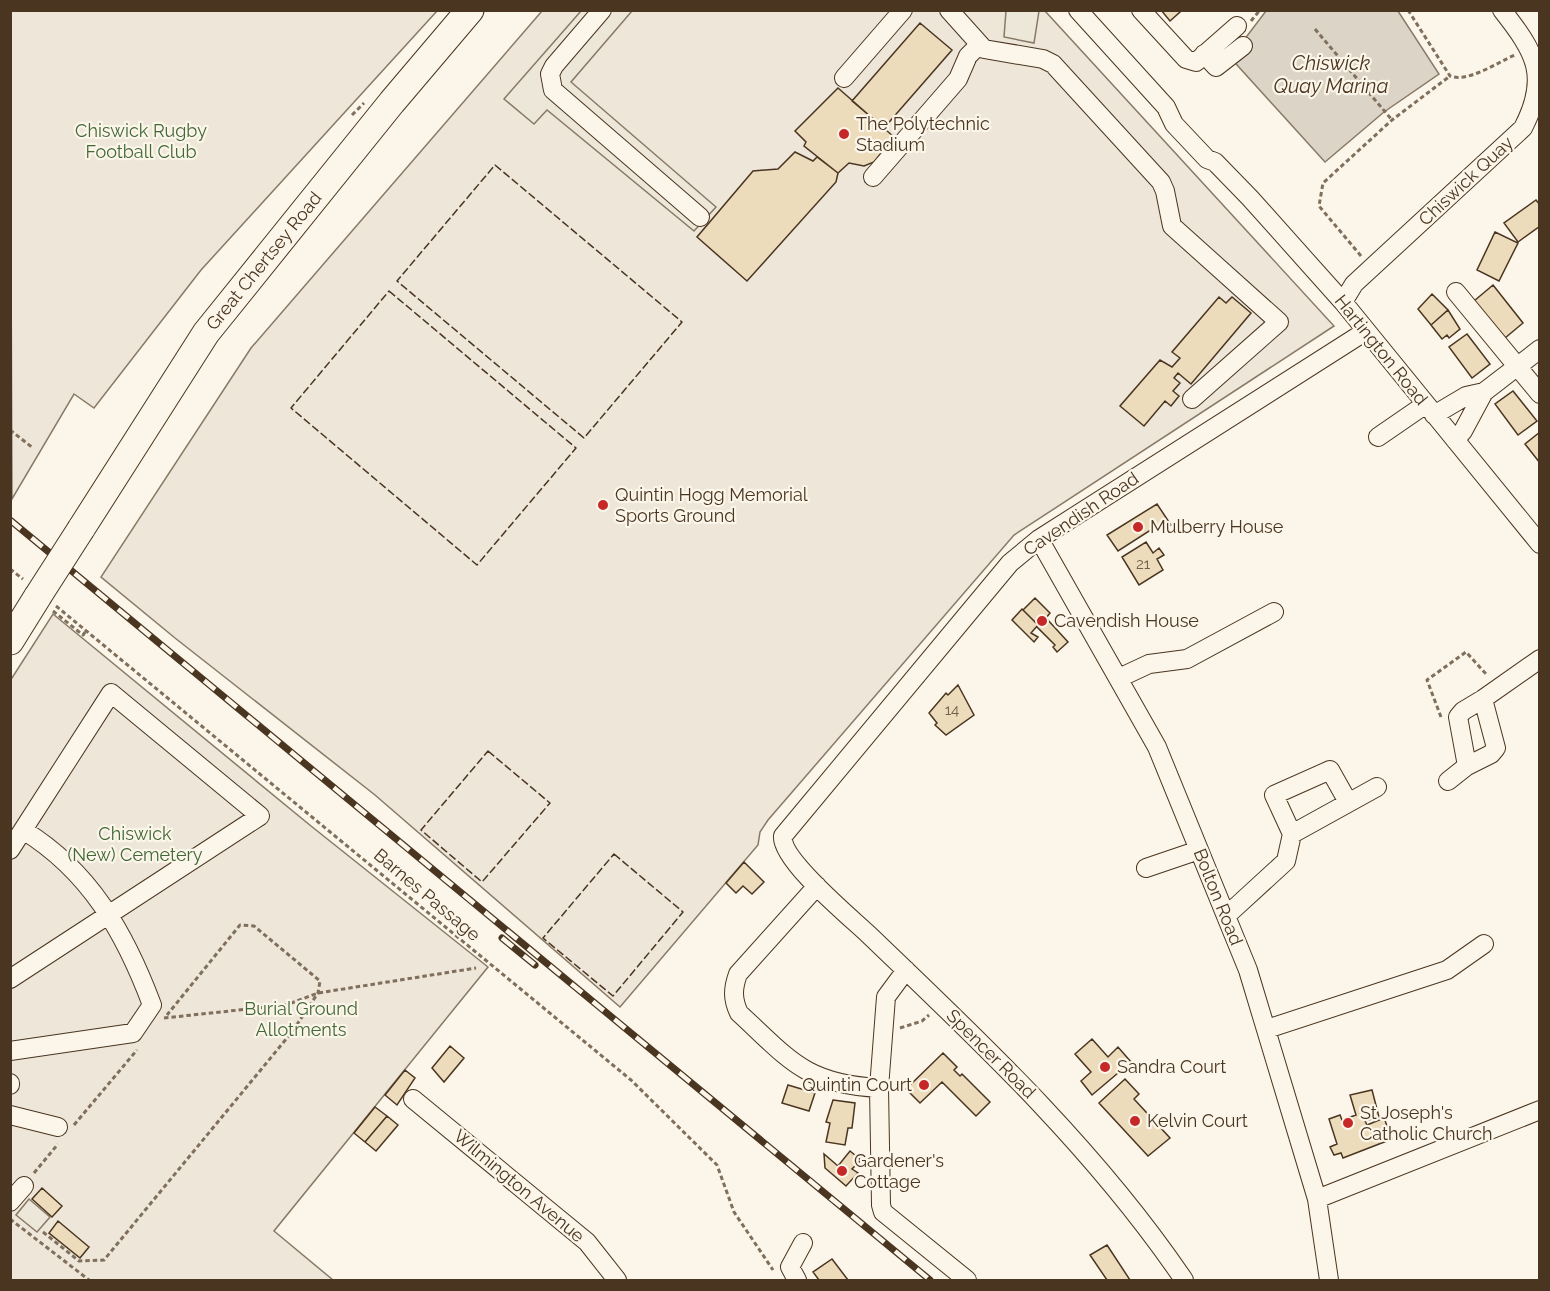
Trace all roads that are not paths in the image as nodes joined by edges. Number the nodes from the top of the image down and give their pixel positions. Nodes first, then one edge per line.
1 (470, 10) edge
2 (602, 10) edge
3 (903, 10) edge
4 (1141, 10) edge
5 (1502, 10) edge
6 (948, 11) edge
7 (1086, 13) edge
8 (1237, 26) dead end
9 (979, 45) junction
10 (1243, 46) dead end
11 (1204, 54) junction
12 (844, 78) dead end
13 (873, 177) dead end
14 (700, 217) dead end
15 (1456, 292) dead end
16 (1342, 302) junction
17 (1366, 332) junction
18 (1539, 349) edge
19 (1515, 365) junction
20 (1484, 392) junction
21 (1539, 394) edge
22 (1192, 399) dead end
23 (1430, 410) junction
24 (1378, 437) dead end
25 (1455, 440) junction
26 (1039, 539) junction
27 (1539, 541) edge
28 (1274, 612) dead end
29 (10, 640) edge
30 (1539, 659) edge
31 (1119, 678) junction
32 (1483, 699) junction
33 (1467, 766) junction
34 (1448, 782) dead end
35 (1377, 786) dead end
36 (1348, 802) junction
37 (23, 830) junction
38 (1292, 834) junction
39 (783, 842) joint
40 (10, 850) edge
41 (1199, 850) junction
42 (1146, 868) dead end
43 (818, 886) junction
44 (110, 916) junction
45 (1226, 916) junction
46 (1484, 944) dead end
47 (906, 970) junction
48 (10, 980) edge
49 (1267, 1029) junction
50 (10, 1051) edge
51 (879, 1088) junction
52 (413, 1099) dead end
53 (1539, 1110) edge
54 (10, 1115) edge
55 (62, 1134) road end
56 (24, 1186) road end
57 (1317, 1199) junction
58 (10, 1202) edge
59 (803, 1243) dead end
60 (617, 1281) edge
61 (797, 1281) edge
62 (967, 1281) edge
63 (1184, 1281) edge
64 (1329, 1281) edge

1 - 29 highway, Great Chertsey Road, bridge
2 - 14 street
3 - 12 street
4 - 11 street
5 - 16 street, Chiswick Quay
6 - 9 street
7 - 16 street, Hartington Road
8 - 11 street
9 - 13 street
9 - 22 street
10 - 11 street
15 - 19 street
16 - 17 street, Hartington Road
17 - 23 street, Hartington Road
17 - 26 street, Cavendish Road
18 - 19 street
19 - 20 street
19 - 21 street
20 - 23 street
20 - 25 street
23 - 24 street
23 - 25 street, Hartington Road
25 - 27 street, Hartington Road
26 - 31 street, Bolton Road
26 - 39 street, Cavendish Road
28 - 31 street
30 - 32 street
31 - 41 street, Bolton Road
32 - 33 street
32 - 33 street
33 - 34 street
35 - 36 street
36 - 38 street
36 - 38 street
37 - 40 street
37 - 44 street
37 - 44 street
38 - 45 street
39 - 43 street, Spencer Road
41 - 42 street
41 - 45 street, Bolton Road
43 - 47 street, Spencer Road
43 - 51 street
44 - 48 street
44 - 50 street
45 - 49 street, Bolton Road
46 - 49 street
47 - 51 street
47 - 63 street, Spencer Road
49 - 57 street, Bolton Road
51 - 62 street
52 - 60 street, Wilmington Avenue
53 - 57 street
54 - 55 street
56 - 58 street
57 - 64 street, Bolton Road
59 - 61 street

